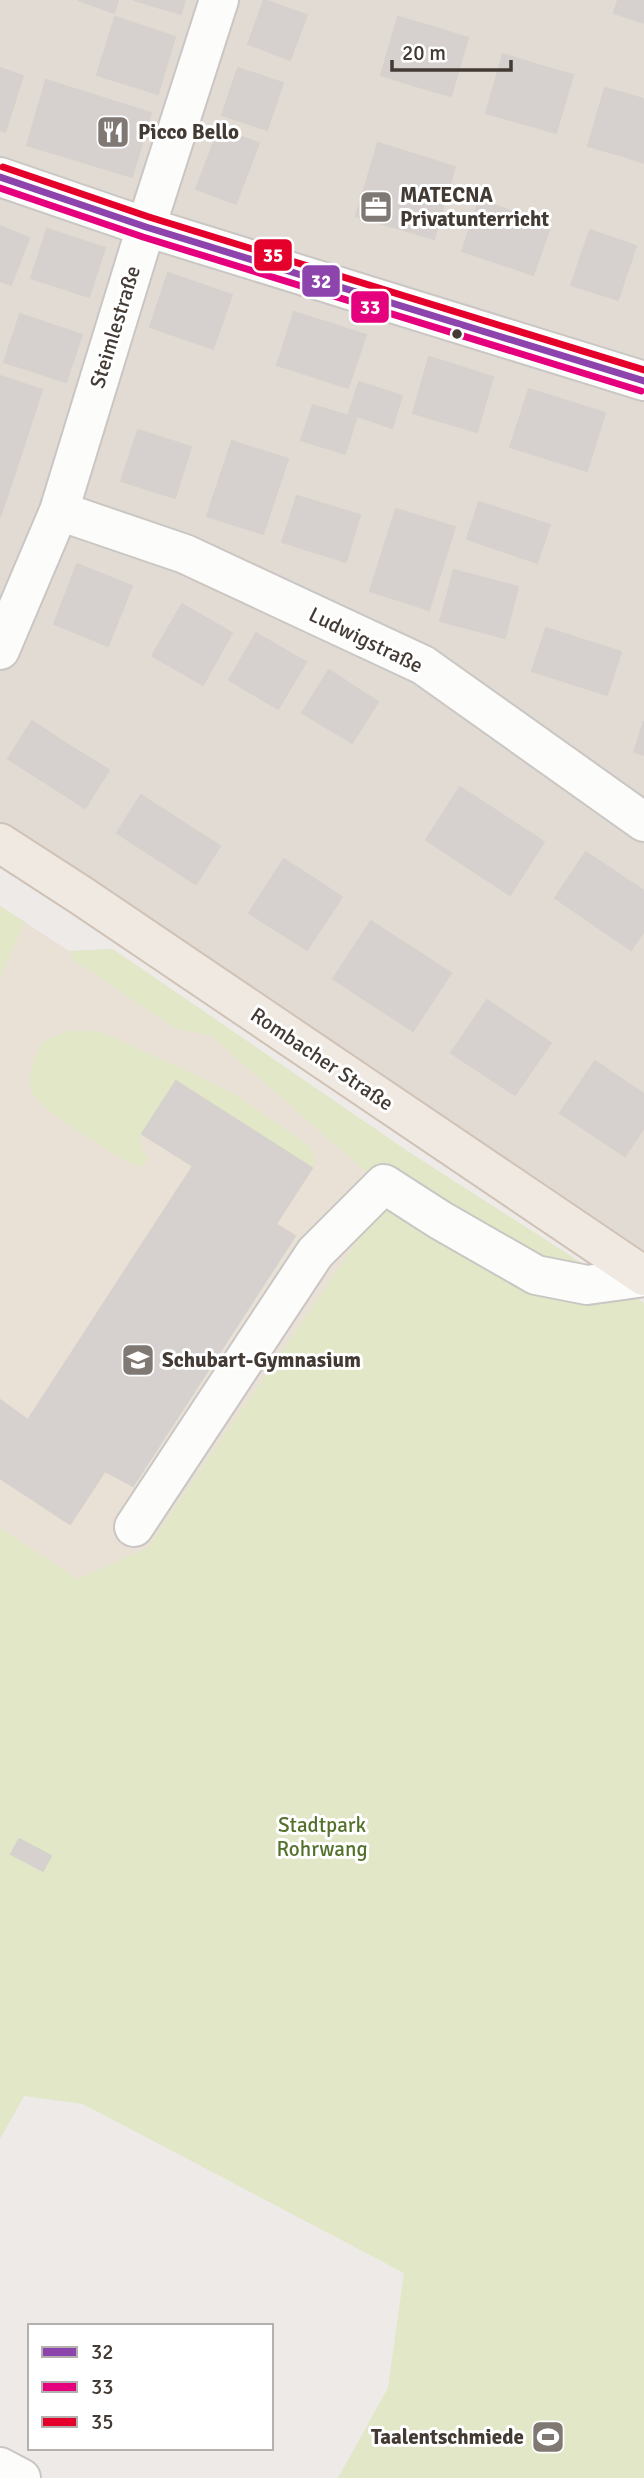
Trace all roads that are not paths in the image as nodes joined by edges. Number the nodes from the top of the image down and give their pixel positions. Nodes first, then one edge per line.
1 (219, 0) edge
2 (0, 177) edge
3 (146, 227) junction
4 (644, 381) edge
5 (59, 511) junction
6 (0, 650) edge
7 (644, 822) edge
8 (0, 843) edge
9 (644, 1276) edge
10 (134, 1527) dead end
11 (0, 2467) edge
12 (21, 2478) edge

1 - 3 street, Steimlestraße
2 - 3 street
3 - 4 street
3 - 5 street, Steimlestraße
5 - 6 street, Steimlestraße
5 - 7 street, Ludwigstraße
8 - 9 main road, Rombacher Straße
9 - 10 street
11 - 12 street

